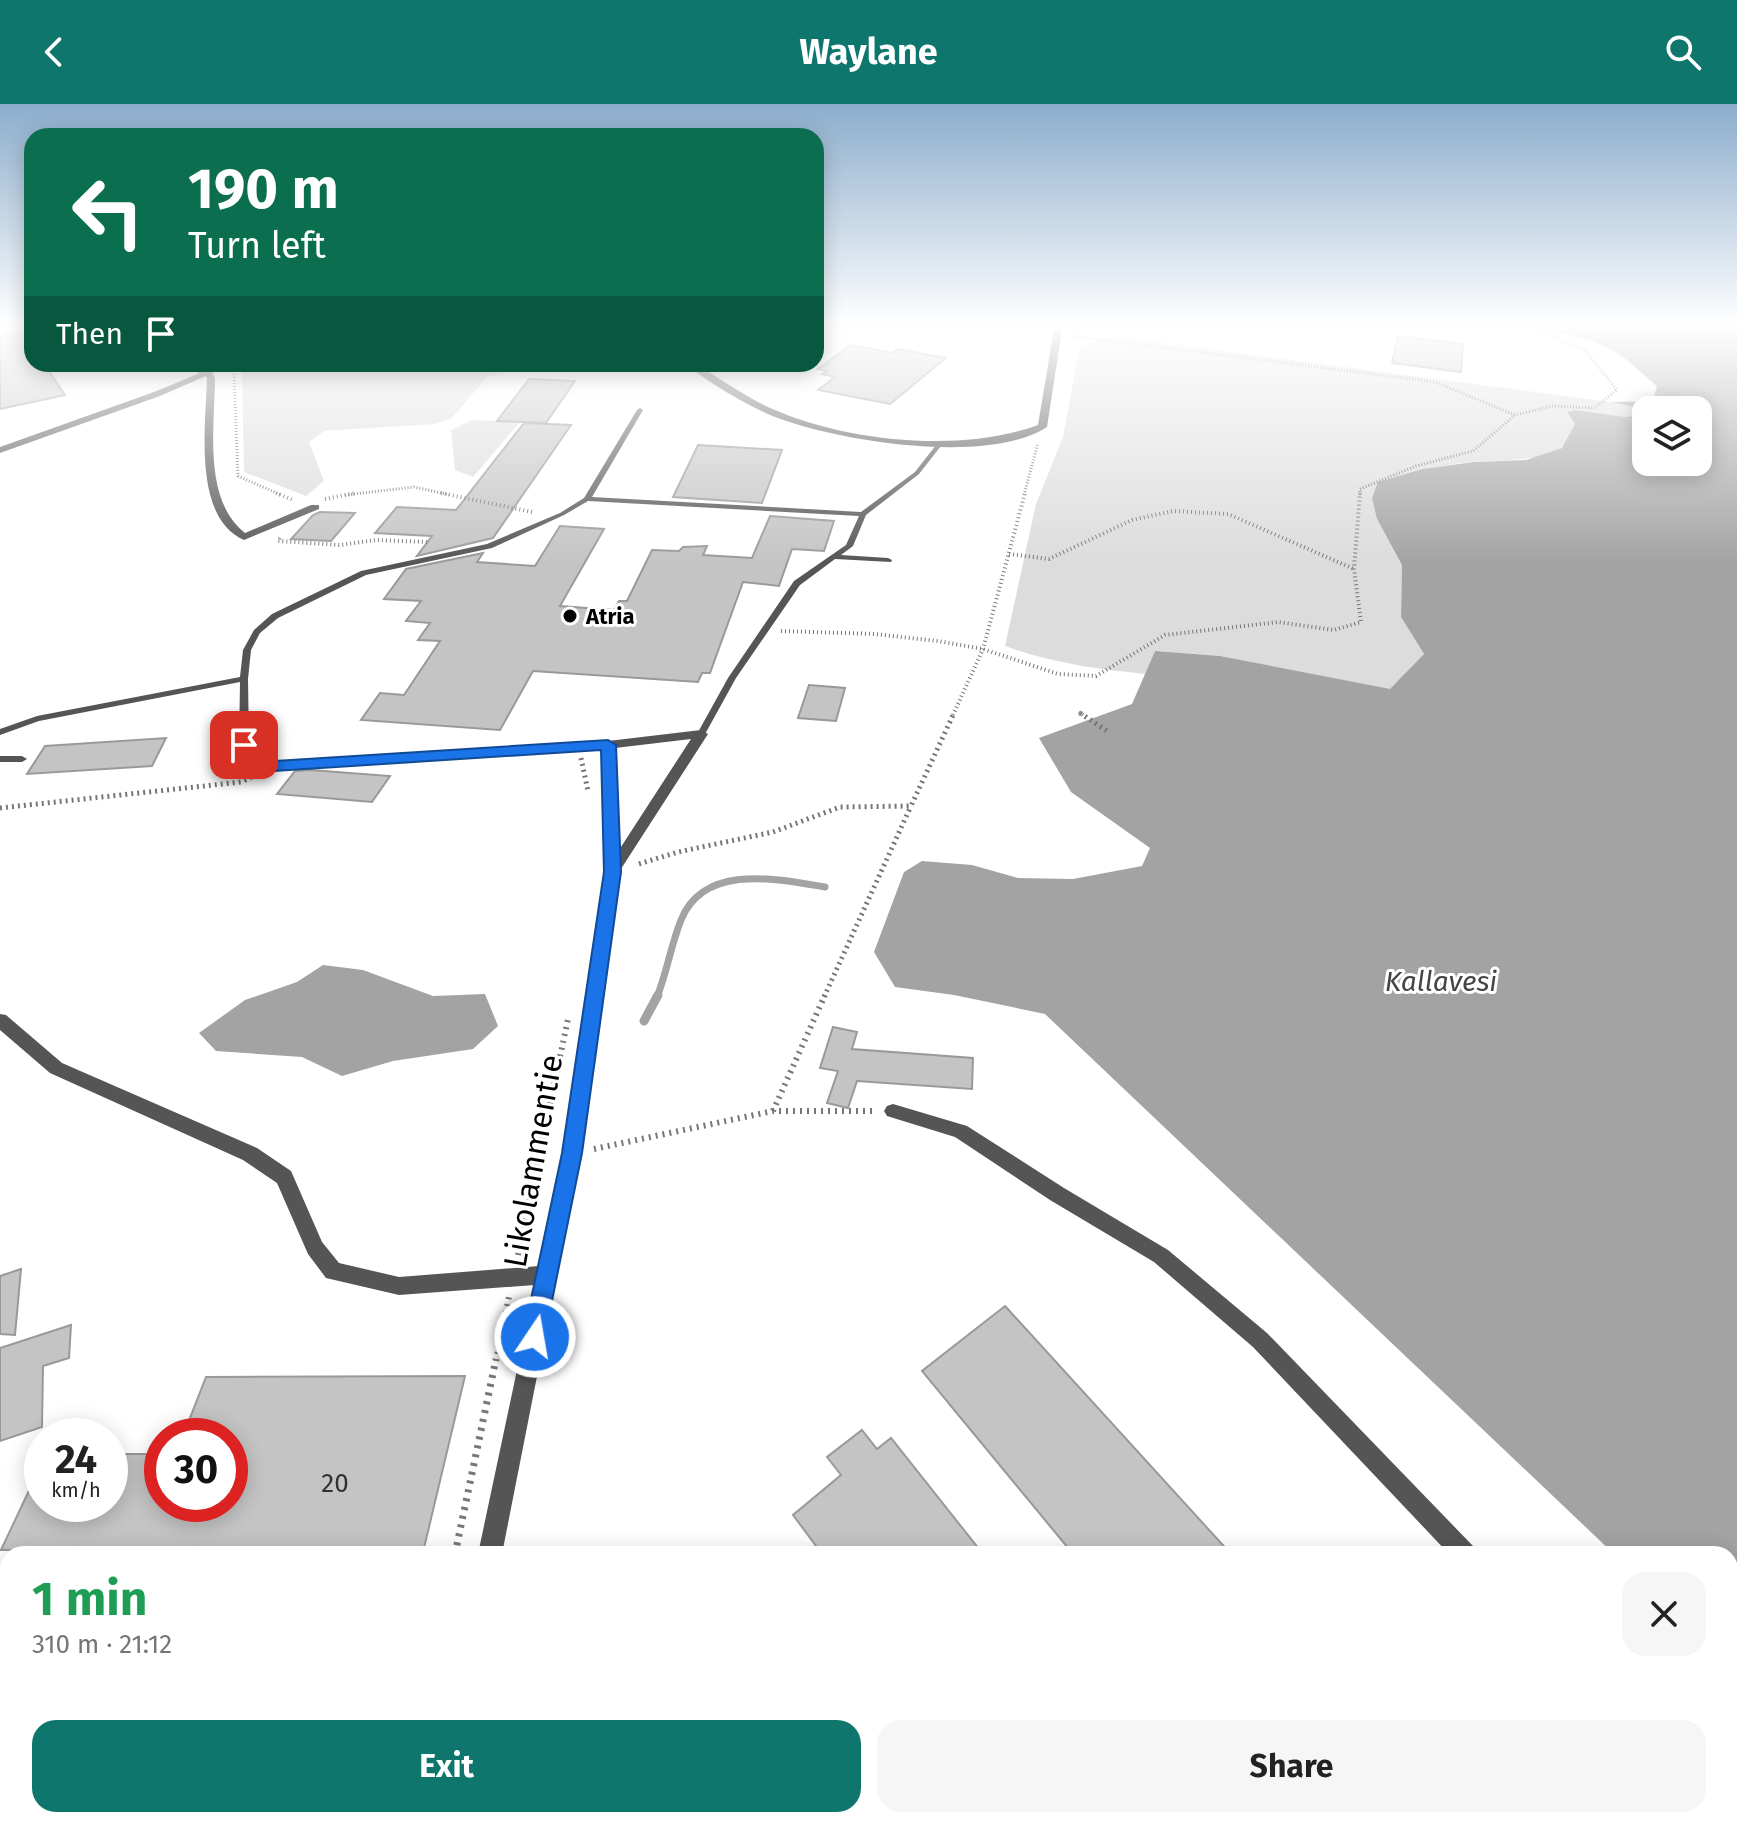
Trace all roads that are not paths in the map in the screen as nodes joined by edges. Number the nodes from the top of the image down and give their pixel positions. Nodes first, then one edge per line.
1 (126, 403) edge
2 (211, 403) edge
3 (758, 403) edge
4 (1046, 403) edge
5 (640, 410) dead end
6 (938, 446) junction
7 (0, 450) edge
8 (587, 499) junction
9 (315, 507) dead end
10 (863, 514) junction
11 (834, 556) junction
12 (888, 560) dead end
13 (244, 679) junction
14 (0, 732) edge
15 (701, 734) junction
16 (608, 745) junction
17 (0, 759) edge
18 (22, 759) dead end
19 (612, 872) junction
20 (0, 1020) edge
21 (893, 1111) road end
22 (547, 1275) junction
23 (492, 1546) edge
24 (1457, 1546) edge

1 - 7 street
2 - 9 street
3 - 6 street
4 - 6 street
5 - 8 lane
6 - 10 lane
8 - 10 lane
8 - 13 lane
10 - 11 lane
11 - 12 lane
11 - 15 lane
13 - 14 lane
13 - 16 lane
15 - 16 street
15 - 19 street, Likolammentie
16 - 19 street, Likolammentie
17 - 18 lane
19 - 22 street, Likolammentie
20 - 22 street
21 - 24 street
22 - 23 street, Likolammentie

